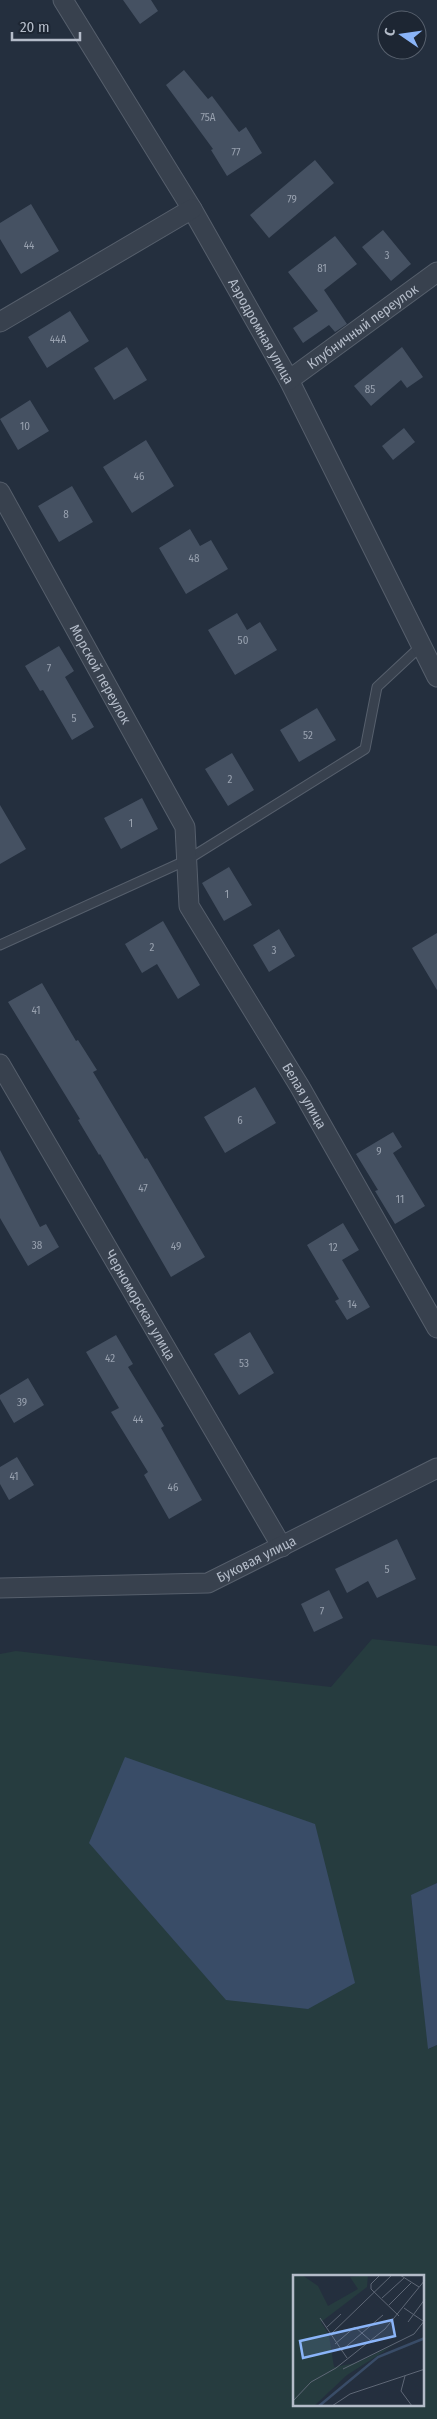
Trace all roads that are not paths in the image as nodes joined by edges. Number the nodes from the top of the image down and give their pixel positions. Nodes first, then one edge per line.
1 (63, 0) edge
2 (192, 209) junction
3 (437, 272) edge
4 (0, 322) edge
5 (289, 380) junction
6 (0, 492) edge
7 (421, 646) junction
8 (437, 677) edge
9 (187, 860) junction
10 (0, 945) edge
11 (0, 1064) edge
12 (437, 1328) edge
13 (437, 1468) edge
14 (282, 1547) junction
15 (2, 1584) edge

1 - 2 street, Аэродромная улица
2 - 4 street
2 - 5 street, Аэродромная улица
3 - 5 street, Клубничный переулок
5 - 7 street, Аэродромная улица
6 - 9 street, Морской переулок
7 - 8 street, Аэродромная улица
7 - 9 lane
9 - 10 lane
9 - 12 street, Белая улица
11 - 14 street, Черноморская улица
13 - 14 street, Буковая улица
14 - 15 street, Буковая улица

